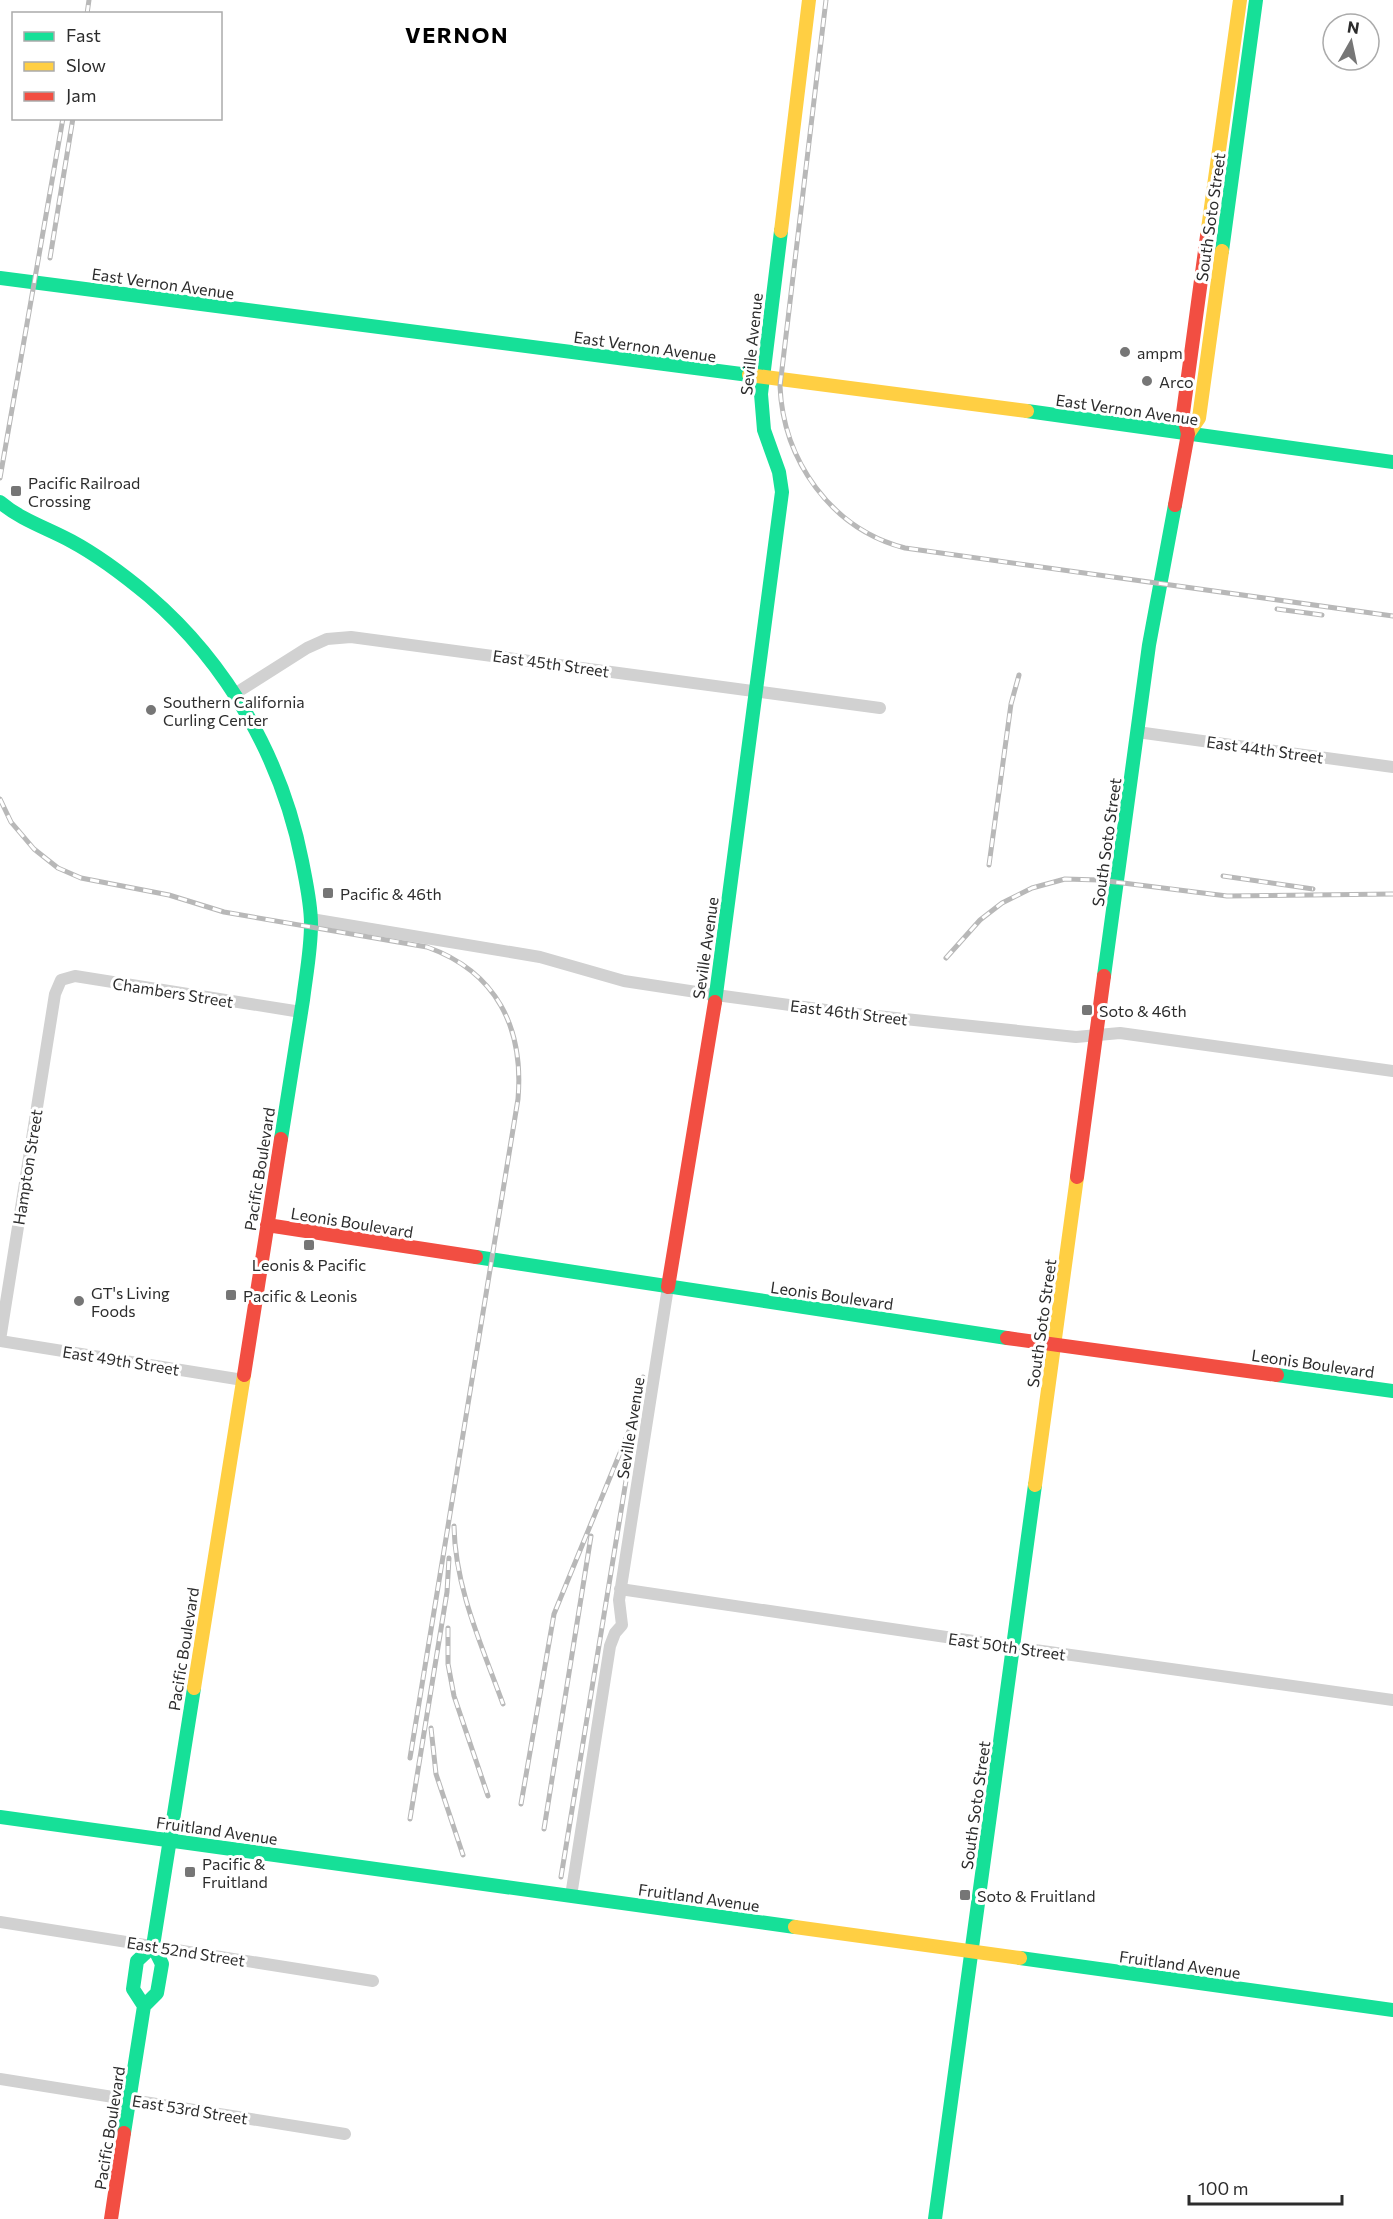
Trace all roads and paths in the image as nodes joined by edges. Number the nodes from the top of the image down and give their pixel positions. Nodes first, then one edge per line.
1 (809, 0) edge
2 (1240, 0) edge
3 (1256, 0) edge
4 (1211, 203) junction
5 (1228, 206) junction
6 (0, 278) edge
7 (763, 378) junction
8 (1188, 434) junction
9 (1393, 462) edge
10 (0, 502) edge
11 (14, 516) junction
12 (0, 520) edge
13 (756, 690) junction
14 (236, 693) junction
15 (880, 708) dead end
16 (1137, 732) junction
17 (1393, 766) edge
18 (310, 919) junction
19 (55, 994) joint
20 (716, 995) junction
21 (301, 1012) junction
22 (1097, 1035) junction
23 (1393, 1071) edge
24 (267, 1225) junction
25 (668, 1287) junction
26 (0, 1341) edge
27 (1054, 1345) junction
28 (243, 1380) junction
29 (1393, 1391) edge
30 (620, 1589) junction
31 (1014, 1647) junction
32 (1393, 1700) edge
33 (0, 1817) edge
34 (170, 1840) junction
35 (571, 1896) junction
36 (0, 1922) edge
37 (153, 1946) junction
38 (970, 1952) junction
39 (373, 1982) dead end
40 (144, 2006) junction
41 (1393, 2010) edge
42 (0, 2079) edge
43 (130, 2100) junction
44 (345, 2134) dead end
45 (111, 2219) edge
46 (936, 2219) edge

1 - 7 main road, Seville Avenue
2 - 4 main road, South Soto Street
3 - 5 main road, South Soto Street
4 - 5 main road
4 - 8 main road, South Soto Street
5 - 8 main road, South Soto Street
6 - 7 main road, East Vernon Avenue
7 - 8 main road, East Vernon Avenue
7 - 13 main road, Seville Avenue
8 - 9 main road, East Vernon Avenue
8 - 16 main road, South Soto Street
10 - 11 main road, Pacific Boulevard
11 - 12 main road
11 - 14 main road, Pacific Boulevard
13 - 14 street, East 45th Street
13 - 15 street, East 45th Street
13 - 20 main road, Seville Avenue
14 - 18 main road, Pacific Boulevard
16 - 17 street, East 44th Street
16 - 22 main road, South Soto Street
18 - 20 street, East 46th Street
18 - 21 main road, Pacific Boulevard
19 - 21 street, Chambers Street
19 - 26 street, Hampton Street
20 - 22 street, East 46th Street
20 - 25 main road, Seville Avenue
21 - 24 main road, Pacific Boulevard
22 - 23 street, East 46th Street
22 - 27 main road, South Soto Street
24 - 25 main road, Leonis Boulevard
24 - 28 main road, Pacific Boulevard
25 - 27 main road, Leonis Boulevard
25 - 30 street, Seville Avenue
26 - 28 street, East 49th Street
27 - 29 main road, Leonis Boulevard
27 - 31 main road, South Soto Street
28 - 34 main road, Pacific Boulevard
30 - 31 street, East 50th Street
30 - 35 street, Seville Avenue
31 - 32 street, East 50th Street
31 - 38 main road, South Soto Street
33 - 34 main road, Fruitland Avenue
34 - 35 main road, Fruitland Avenue
34 - 37 main road, Pacific Boulevard
35 - 38 main road, Fruitland Avenue
36 - 37 street, East 52nd Street
37 - 39 street, East 52nd Street
37 - 40 main road, Pacific Boulevard
37 - 40 main road, Pacific Boulevard
38 - 41 main road, Fruitland Avenue
38 - 46 main road, South Soto Street
40 - 43 main road, Pacific Boulevard
42 - 43 street, East 53rd Street
43 - 44 street, East 53rd Street
43 - 45 main road, Pacific Boulevard

